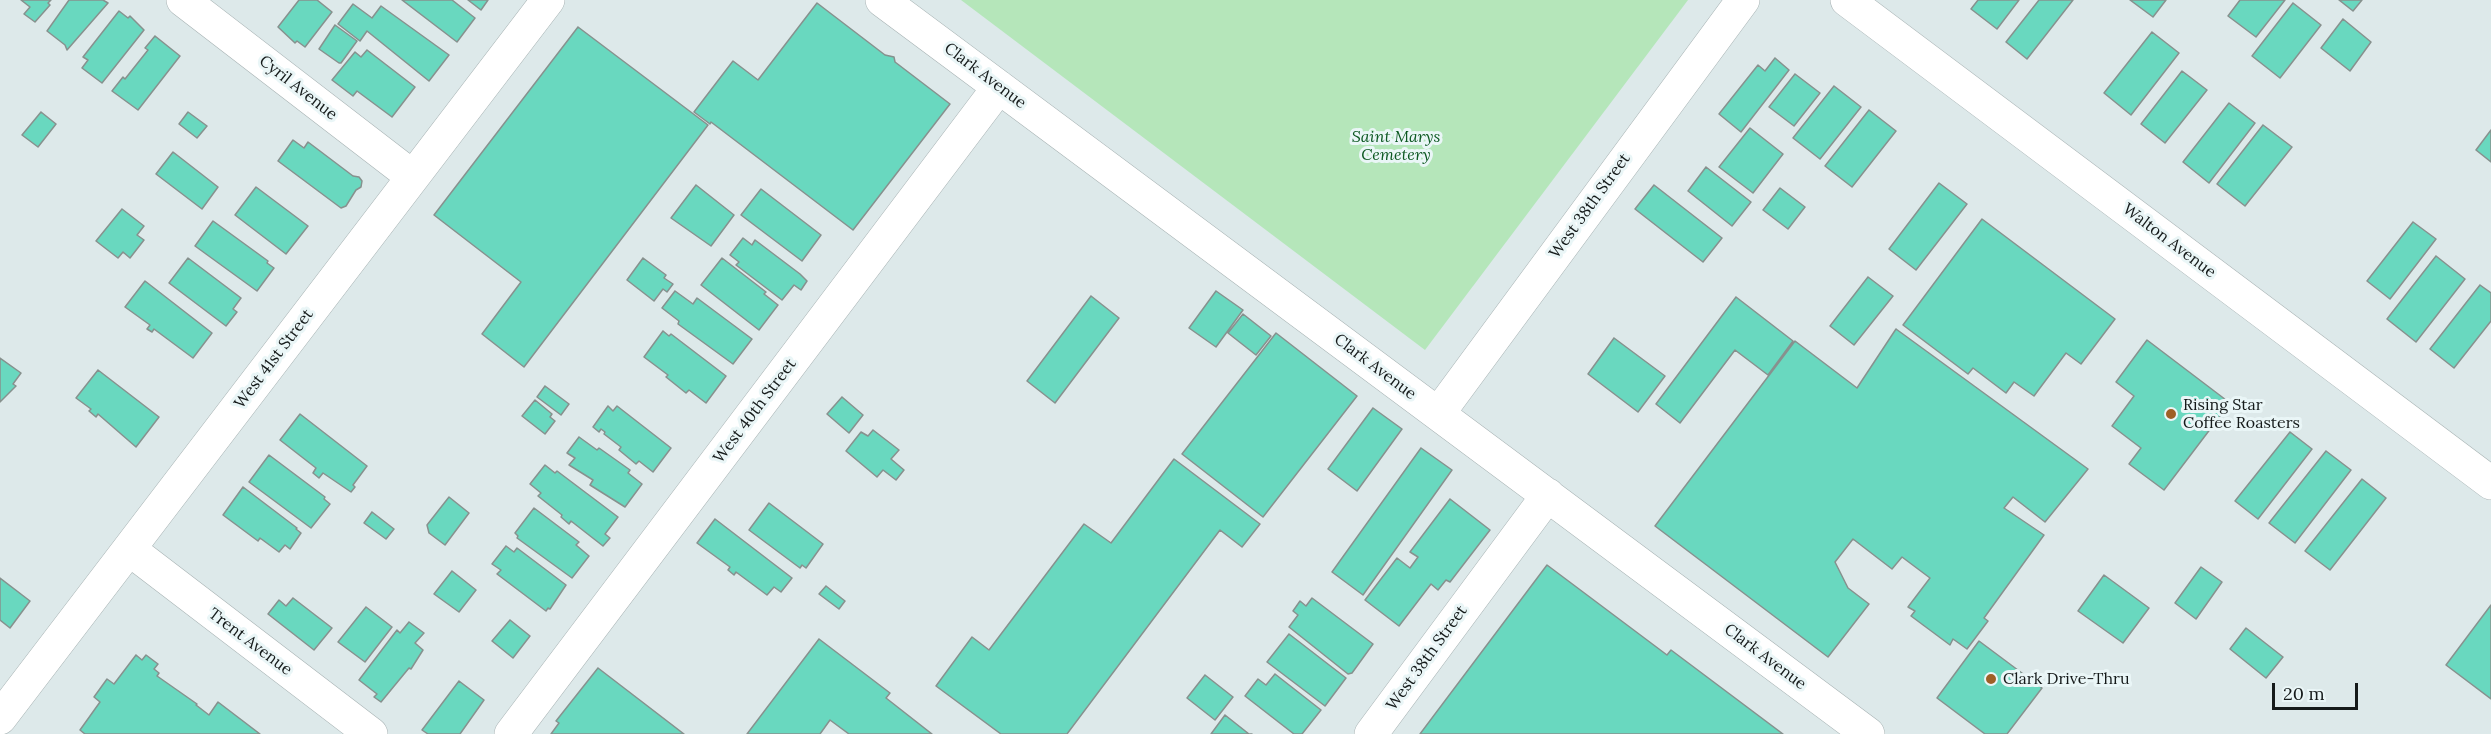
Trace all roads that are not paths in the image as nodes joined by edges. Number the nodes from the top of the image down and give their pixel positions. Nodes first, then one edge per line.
1 (183, 0) edge
2 (548, 0) edge
3 (882, 0) edge
4 (1743, 0) edge
5 (1846, 0) edge
6 (999, 87) junction
7 (413, 177) junction
8 (1438, 414) junction
9 (2491, 483) edge
10 (1548, 495) junction
11 (129, 549) junction
12 (0, 718) edge
13 (371, 734) edge
14 (511, 734) edge
15 (1371, 734) edge
16 (1868, 734) edge

1 - 7 street, Cyril Avenue
2 - 7 street, West 41st Street
3 - 6 street, Clark Avenue
4 - 8 street, West 38th Street
5 - 9 street, Walton Avenue
6 - 8 street, Clark Avenue
6 - 14 street, West 40th Street
7 - 11 street, West 41st Street
8 - 10 street, Clark Avenue
10 - 15 street, West 38th Street
10 - 16 street, Clark Avenue
11 - 12 street, West 41st Street
11 - 13 street, Trent Avenue

